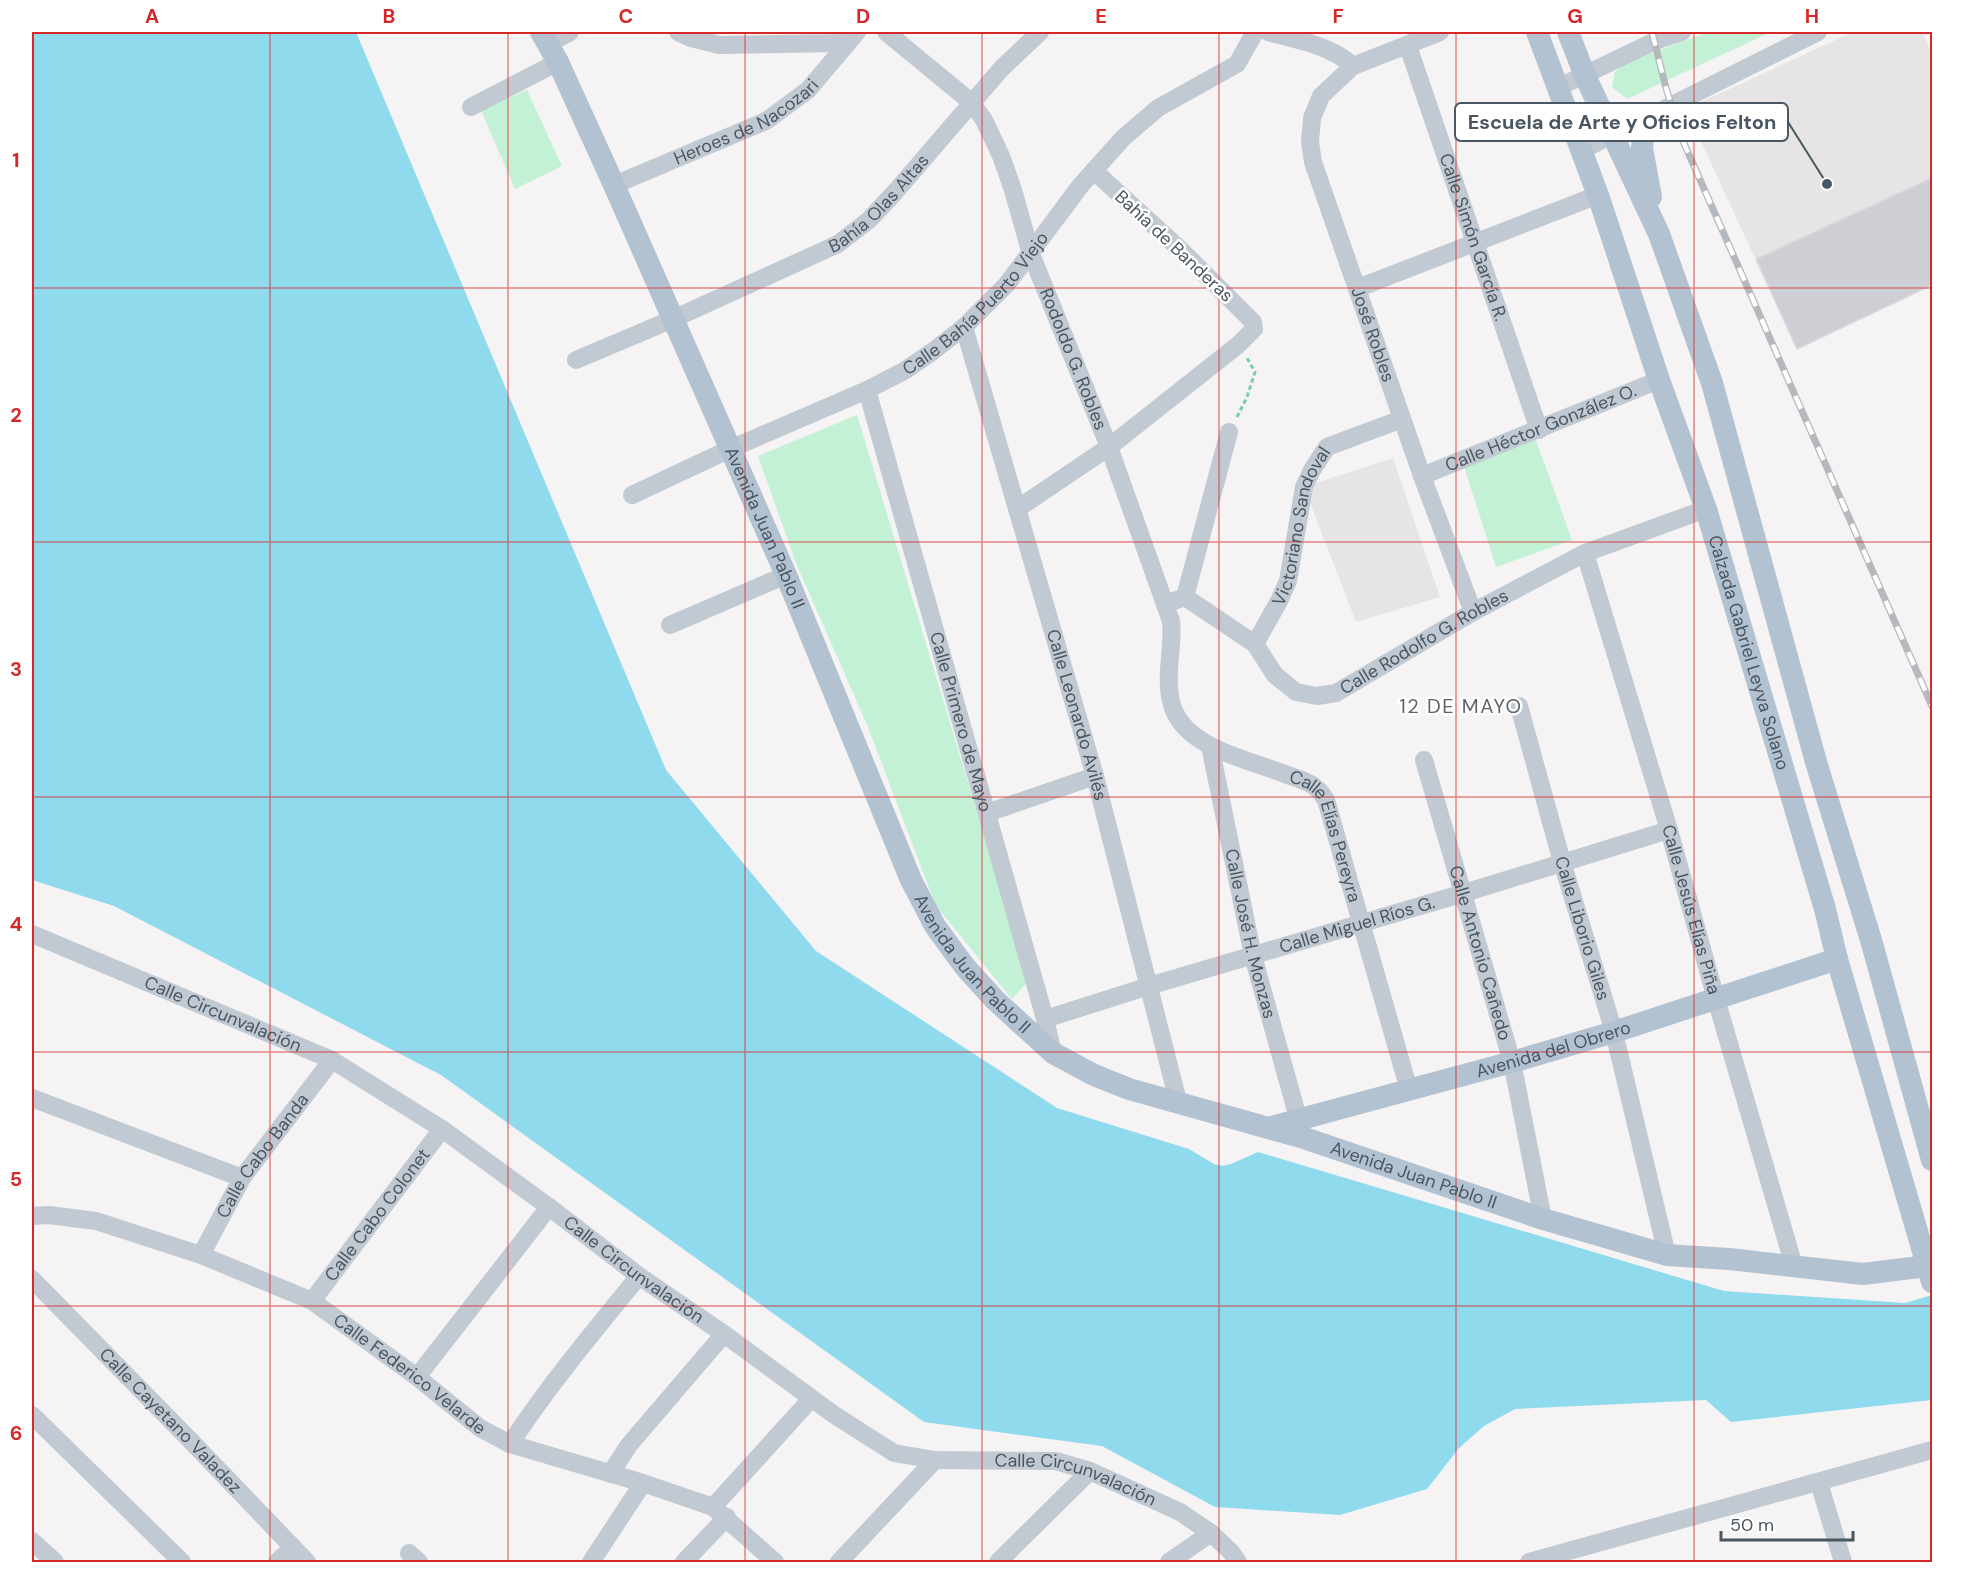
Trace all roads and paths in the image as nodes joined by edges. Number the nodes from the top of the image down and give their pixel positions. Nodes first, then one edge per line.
1 (570, 32) edge
2 (678, 32) edge
3 (886, 32) edge
4 (1040, 32) edge
5 (1255, 32) edge
6 (1268, 32) edge
7 (1440, 32) edge
8 (1537, 32) edge
9 (1568, 32) edge
10 (1682, 32) edge
11 (1818, 32) edge
12 (852, 37) edge
13 (549, 46) edge
14 (1408, 46) junction
15 (1353, 66) junction
16 (1585, 76) junction
17 (1557, 88) junction
18 (972, 102) junction
19 (471, 107) dead end
20 (1657, 113) junction
21 (1612, 136) junction
22 (1582, 150) junction
23 (1094, 171) junction
24 (614, 185) junction
25 (1598, 195) junction
26 (1659, 234) junction
27 (1475, 243) junction
28 (1031, 254) junction
29 (1358, 288) junction
30 (673, 319) junction
31 (964, 327) junction
32 (1238, 345) junction
33 (576, 360) dead end
34 (1659, 380) junction
35 (867, 390) junction
36 (1402, 419) junction
37 (1539, 430) junction
38 (1229, 432) joint
39 (1109, 447) junction
40 (730, 449) junction
41 (1422, 476) junction
42 (632, 495) dead end
43 (1017, 509) junction
44 (1706, 510) junction
45 (1585, 554) junction
46 (786, 575) junction
47 (1185, 597) junction
48 (1165, 604) junction
49 (1473, 612) junction
50 (670, 626) dead end
51 (1255, 645) junction
52 (1519, 706) dead end
53 (1210, 746) junction
54 (1424, 760) dead end
55 (1095, 776) junction
56 (987, 813) junction
57 (1669, 830) junction
58 (1562, 862) junction
59 (1464, 893) junction
60 (1361, 923) junction
61 (32, 934) edge
62 (1253, 956) junction
63 (1838, 959) junction
64 (1881, 979) junction
65 (1149, 986) junction
66 (1716, 999) junction
67 (1045, 1019) junction
68 (1614, 1032) junction
69 (1053, 1053) junction
70 (332, 1060) junction
71 (1512, 1062) junction
72 (1409, 1090) junction
73 (32, 1098) edge
74 (1179, 1105) junction
75 (442, 1129) junction
76 (1301, 1129) junction
77 (1932, 1160) edge
78 (242, 1178) junction
79 (549, 1207) junction
80 (32, 1216) edge
81 (1543, 1219) junction
82 (201, 1255) junction
83 (1667, 1255) junction
84 (1794, 1266) junction
85 (1930, 1274) edge
86 (639, 1276) junction
87 (32, 1279) edge
88 (312, 1301) junction
89 (724, 1334) junction
90 (417, 1377) junction
91 (811, 1399) junction
92 (32, 1415) edge
93 (510, 1443) junction
94 (1932, 1450) edge
95 (935, 1460) junction
96 (1090, 1471) junction
97 (610, 1474) junction
98 (643, 1483) junction
99 (1819, 1483) junction
100 (720, 1512) junction
101 (1211, 1533) junction
102 (32, 1541) edge
103 (292, 1548) junction
104 (55, 1563) edge
105 (182, 1563) edge
106 (277, 1563) edge
107 (307, 1563) edge
108 (591, 1563) edge
109 (684, 1563) edge
110 (775, 1563) edge
111 (839, 1563) edge
112 (998, 1563) edge
113 (1169, 1563) edge
114 (1238, 1563) edge
115 (1529, 1563) edge
116 (1843, 1563) edge

1 - 13 street
2 - 12 street
3 - 18 street, Rodoldo G. Robles
4 - 18 street, Bahía Olas Altas
5 - 23 street, Calle Bahía Puerto Viejo
6 - 15 street
7 - 14 street
8 - 17 main road, Calzada Gabriel Leyva Solano
9 - 16 main road
10 - 16 street
11 - 20 street
12 - 24 street, Heroes de Nacozari
13 - 19 street
13 - 24 main road, Avenida Juan Pablo II
14 - 15 street
14 - 27 street, Calle Simón García R.
15 - 29 street, José Robles
16 - 17 street
16 - 21 main road, Calzada Gabriel Leyva Solano
17 - 22 main road, Calzada Gabriel Leyva Solano
18 - 28 street, Rodoldo G. Robles
18 - 30 street, Bahía Olas Altas
20 - 21 street
20 - 26 main road
21 - 22 street
21 - 26 main road, Calzada Gabriel Leyva Solano
22 - 25 main road, Calzada Gabriel Leyva Solano
23 - 28 street, Calle Bahía Puerto Viejo
23 - 32 street, Bahía de Banderas
24 - 30 main road, Avenida Juan Pablo II
25 - 27 street
25 - 34 main road, Calzada Gabriel Leyva Solano
26 - 64 main road, Calzada Gabriel Leyva Solano
27 - 29 street
27 - 37 street, Calle Simón García R.
28 - 31 street, Calle Bahía Puerto Viejo
28 - 39 street, Rodoldo G. Robles
29 - 36 street, José Robles
30 - 33 street, Bahía Olas Altas
30 - 40 main road, Avenida Juan Pablo II
31 - 35 street, Calle Bahía Puerto Viejo
31 - 43 street, Calle Leonardo Avilés
32 - 38 path
32 - 39 street
34 - 37 street, Calle Héctor González O.
34 - 44 main road, Calzada Gabriel Leyva Solano
35 - 40 street, Calle Bahía Puerto Viejo
35 - 56 street, Calle Primero de Mayo
36 - 41 street, José Robles
36 - 51 street, Victoriano Sandoval
37 - 41 street, Calle Héctor González O.
38 - 47 street
39 - 43 street
39 - 48 street, Rodoldo G. Robles
40 - 42 street, Calle Bahía Puerto Viejo
40 - 46 main road, Avenida Juan Pablo II
41 - 49 street, José Robles
43 - 55 street, Calle Leonardo Avilés
44 - 45 street, Calle Rodolfo G. Robles
44 - 63 main road, Calzada Gabriel Leyva Solano
45 - 49 street, Calle Rodolfo G. Robles
45 - 57 street, Calle Jesús Elías Piña
46 - 50 street
46 - 69 main road, Avenida Juan Pablo II
47 - 48 street
47 - 51 street, Calle Rodolfo G. Robles
48 - 53 street, Rodoldo G. Robles
49 - 51 street, Calle Rodolfo G. Robles
52 - 58 street, Calle Liborio Giles
53 - 60 street, Calle Elías Pereyra
53 - 62 street, Calle José H. Monzas
54 - 59 street, Calle Antonio Cañedo
55 - 56 street
55 - 65 street, Calle Leonardo Avilés
56 - 67 street, Calle Primero de Mayo
57 - 58 street, Calle Miguel Ríos G.
57 - 66 street, Calle Jesús Elías Piña
58 - 59 street, Calle Miguel Ríos G.
58 - 68 street, Calle Liborio Giles
59 - 60 street, Calle Miguel Ríos G.
59 - 71 street, Calle Antonio Cañedo
60 - 62 street, Calle Miguel Ríos G.
60 - 72 street, Calle Elías Pereyra
61 - 70 street, Calle Circunvalación
62 - 65 street, Calle Miguel Ríos G.
62 - 76 street, Calle José H. Monzas
63 - 64 main road
63 - 66 main road, Avenida del Obrero
63 - 85 main road, Calzada Gabriel Leyva Solano
64 - 77 main road, Calzada Gabriel Leyva Solano
65 - 67 street, Calle Miguel Ríos G.
65 - 74 street, Calle Leonardo Avilés
66 - 68 main road, Avenida del Obrero
66 - 84 street, Calle Jesús Elías Piña
67 - 69 street, Calle Primero de Mayo
68 - 71 main road, Avenida del Obrero
68 - 83 street, Calle Liborio Giles
69 - 74 main road, Avenida Juan Pablo II
70 - 75 street, Calle Circunvalación
70 - 78 street, Calle Cabo Banda
71 - 72 main road, Avenida del Obrero
71 - 81 street, Calle Antonio Cañedo
72 - 76 main road, Avenida del Obrero
73 - 78 street
74 - 76 main road, Avenida Juan Pablo II
75 - 79 street, Calle Circunvalación
75 - 88 street, Calle Cabo Colonet
76 - 81 main road, Avenida Juan Pablo II
78 - 82 street, Calle Cabo Banda
79 - 86 street, Calle Circunvalación
79 - 90 street
80 - 82 street, Calle Federico Velarde
81 - 83 main road, Avenida Juan Pablo II
82 - 88 street, Calle Federico Velarde
83 - 84 main road, Avenida Juan Pablo II
84 - 85 main road, Avenida Juan Pablo II
86 - 89 street, Calle Circunvalación
86 - 93 street
87 - 103 street, Calle Cayetano Valadez
88 - 90 street, Calle Federico Velarde
89 - 91 street, Calle Circunvalación
89 - 97 street
90 - 93 street, Calle Federico Velarde
91 - 95 street, Calle Circunvalación
91 - 100 street
92 - 105 street
93 - 97 street, Calle Federico Velarde
94 - 99 street
95 - 96 street, Calle Circunvalación
95 - 111 street
96 - 101 street, Calle Circunvalación
96 - 112 street
97 - 98 street, Calle Federico Velarde
98 - 100 street, Calle Federico Velarde
98 - 108 street
99 - 115 street
99 - 116 street
100 - 109 street
100 - 110 street, Calle Federico Velarde
101 - 113 street
101 - 114 street, Calle Circunvalación
102 - 104 street
103 - 106 street
103 - 107 street, Calle Cayetano Valadez

